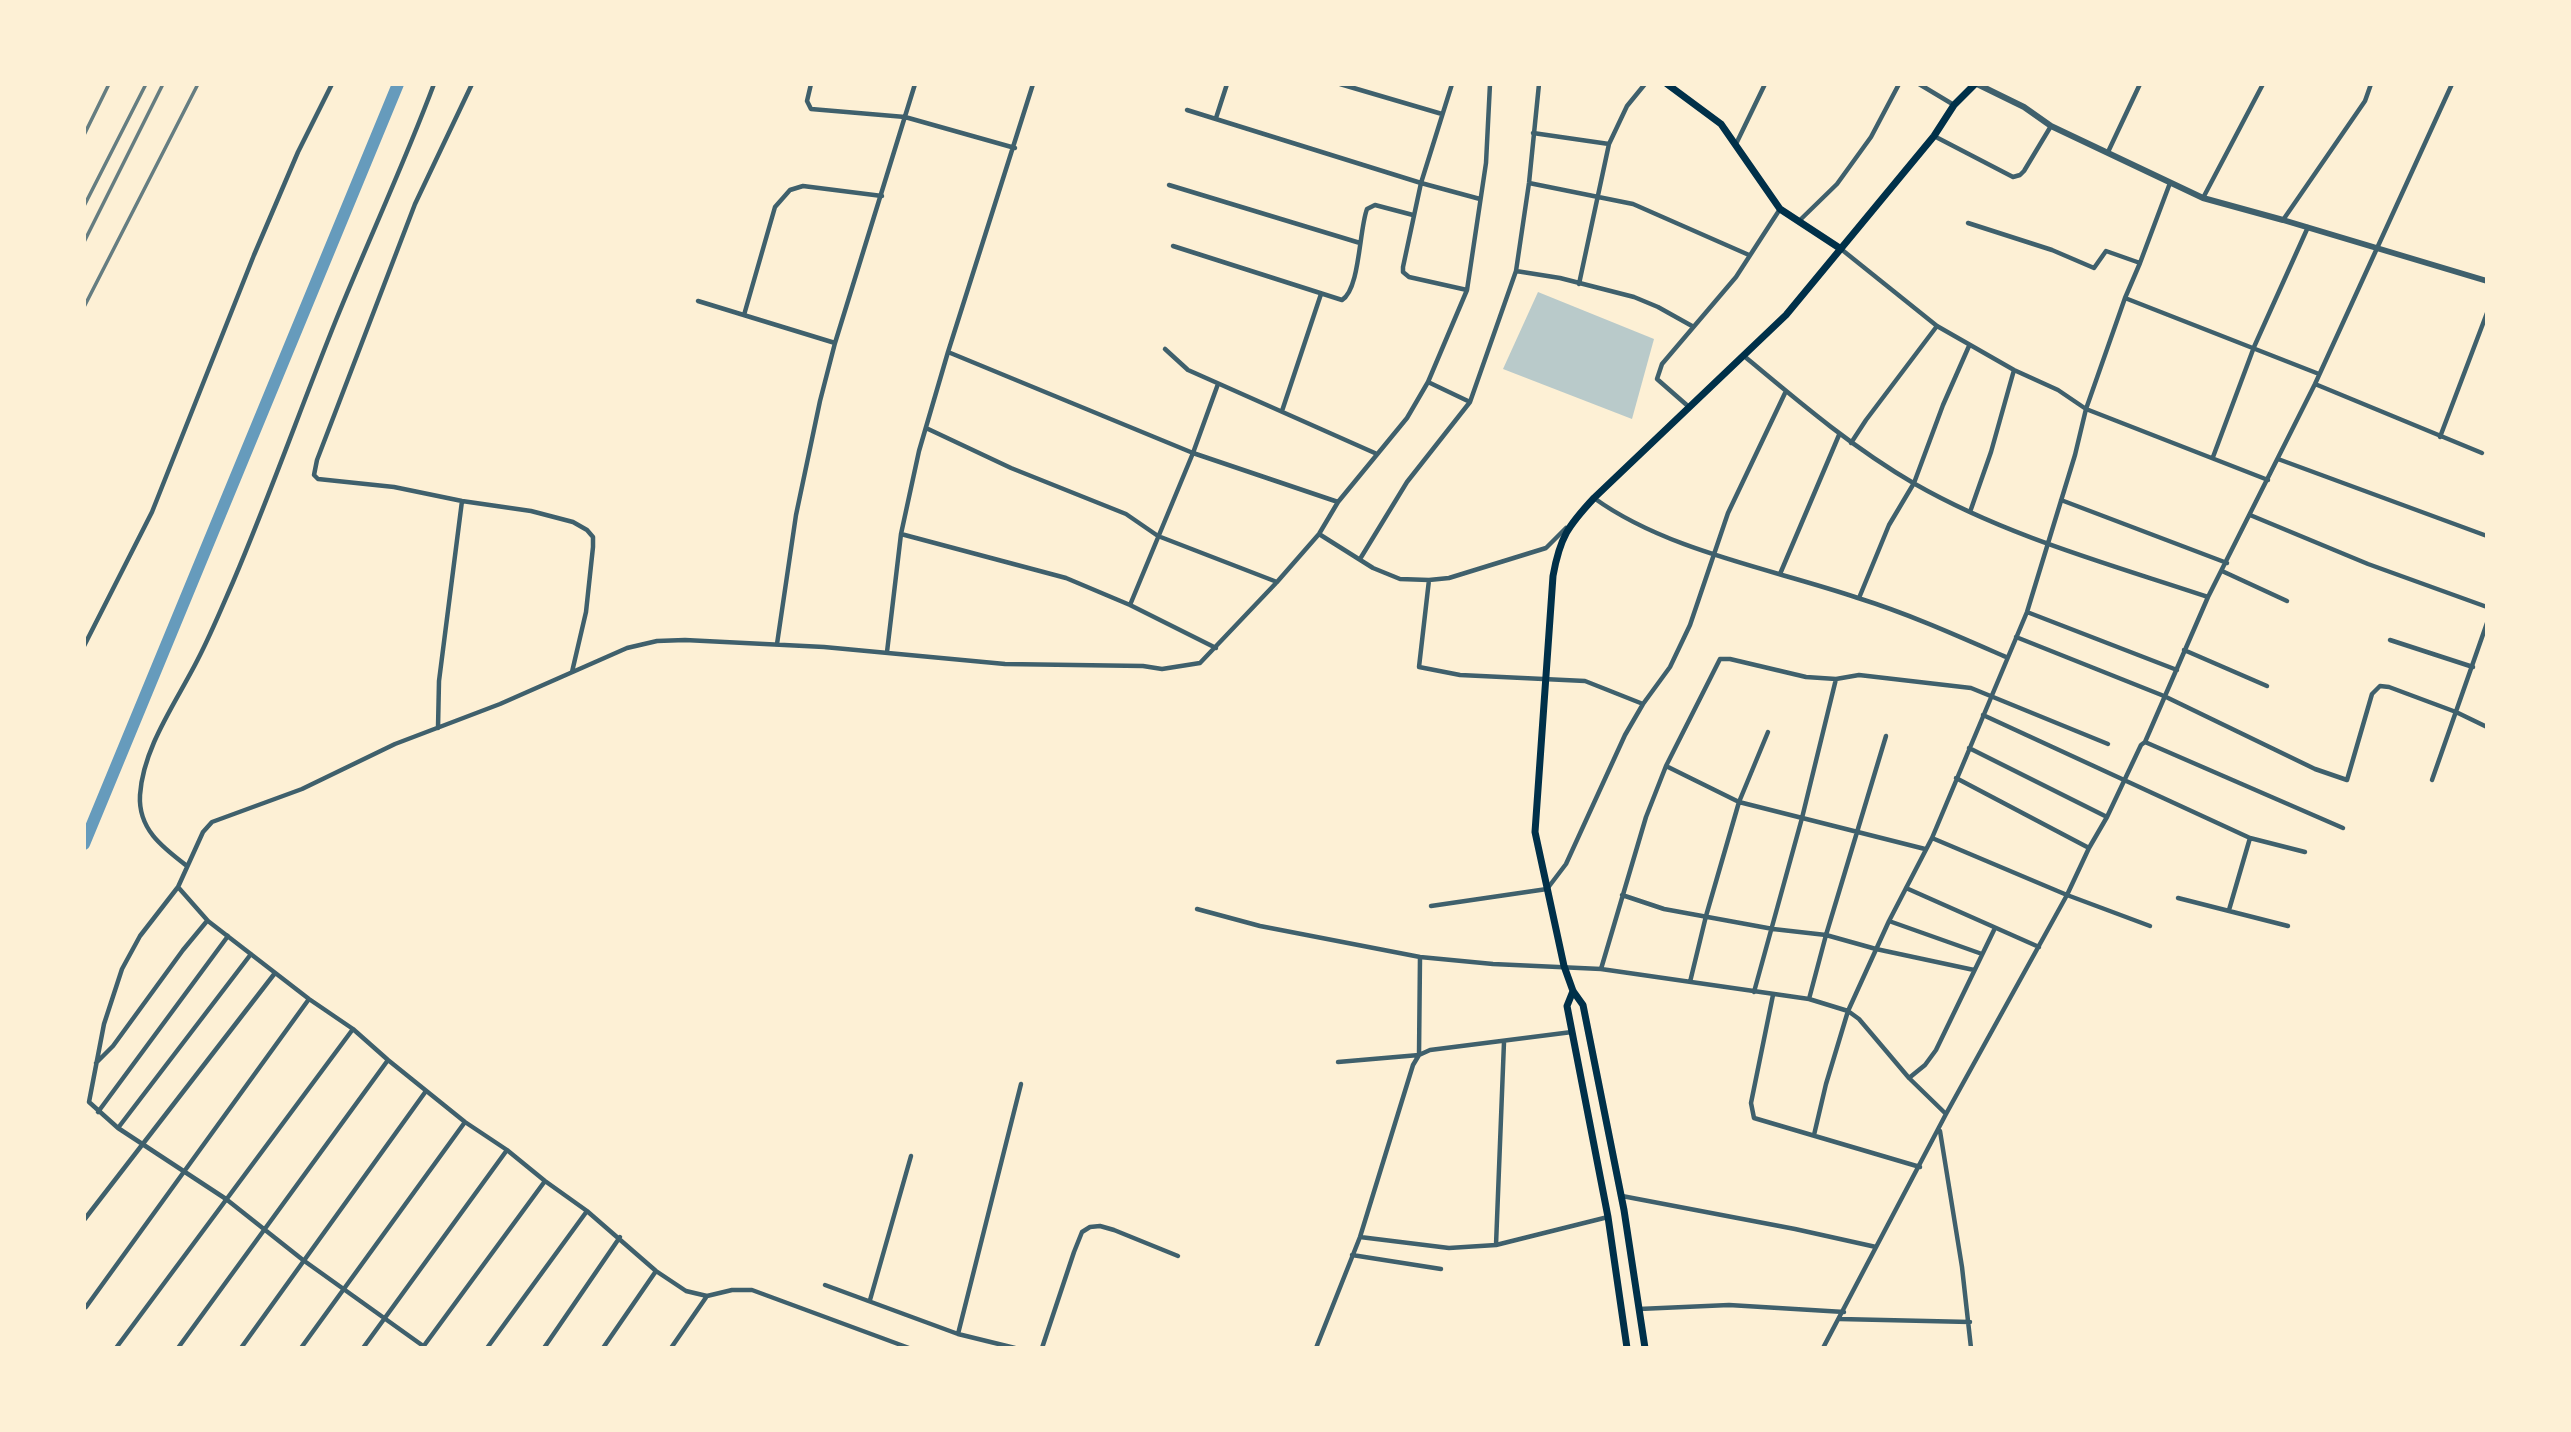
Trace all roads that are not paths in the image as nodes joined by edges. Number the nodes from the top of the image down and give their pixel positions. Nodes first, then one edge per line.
1 (332, 84) edge
2 (434, 84) edge
3 (472, 84) edge
4 (811, 84) edge
5 (915, 84) edge
6 (1033, 84) edge
7 (1227, 84) edge
8 (1340, 84) edge
9 (1452, 84) edge
10 (1490, 84) edge
11 (1539, 84) edge
12 (1645, 84) edge
13 (1667, 84) edge
14 (1765, 84) edge
15 (1899, 84) edge
16 (1919, 84) edge
17 (1976, 84) edge
18 (2140, 84) edge
19 (2263, 84) edge
20 (2371, 84) edge
21 (2452, 84) edge
22 (1954, 105) junction
23 (1187, 110) dead end
24 (1442, 114) junction
25 (905, 117) junction
26 (1216, 118) junction
27 (2051, 125) junction
28 (1533, 133) junction
29 (1934, 136) junction
30 (1609, 144) junction
31 (1736, 144) junction
32 (1015, 148) junction
33 (2108, 152) junction
34 (1421, 183) junction
35 (1530, 183) junction
36 (2170, 183) junction
37 (1169, 186) dead end
38 (882, 196) junction
39 (1599, 196) junction
40 (2203, 198) junction
41 (1480, 199) junction
42 (1780, 209) junction
43 (1413, 215) junction
44 (2283, 220) junction
45 (1798, 222) junction
46 (1968, 223) dead end
47 (2308, 227) junction
48 (1360, 243) junction
49 (1172, 246) dead end
50 (2376, 247) junction
51 (1841, 249) junction
52 (1749, 255) junction
53 (2140, 263) junction
54 (1516, 271) junction
55 (2487, 281) edge
56 (1578, 284) junction
57 (1467, 290) junction
58 (1321, 294) junction
59 (2125, 298) junction
60 (698, 301) dead end
61 (2487, 313) edge
62 (744, 315) junction
63 (1692, 327) junction
64 (1937, 327) junction
65 (835, 343) junction
66 (1969, 345) junction
67 (2255, 347) junction
68 (1165, 349) dead end
69 (948, 352) junction
70 (1744, 356) junction
71 (2014, 370) junction
72 (2319, 374) junction
73 (1428, 382) junction
74 (1218, 384) junction
75 (2315, 384) junction
76 (1786, 391) junction
77 (1470, 402) junction
78 (1690, 408) junction
79 (2086, 410) junction
80 (1282, 411) junction
81 (926, 428) junction
82 (1839, 435) junction
83 (2440, 437) junction
84 (1851, 443) junction
85 (1193, 453) junction
86 (2482, 453) dead end
87 (1377, 454) junction
88 (2213, 457) junction
89 (2277, 459) junction
90 (2267, 480) junction
91 (1914, 483) junction
92 (1594, 498) junction
93 (2061, 500) junction
94 (462, 501) junction
95 (1338, 502) junction
96 (1970, 512) junction
97 (2249, 515) junction
98 (1569, 525) junction
99 (901, 534) junction
100 (1319, 534) junction
101 (1158, 536) junction
102 (2487, 536) edge
103 (2048, 544) junction
104 (1712, 554) junction
105 (1360, 559) junction
106 (2227, 563) junction
107 (2222, 571) junction
108 (1780, 574) junction
109 (1429, 579) junction
110 (1277, 582) junction
111 (2208, 597) junction
112 (1859, 598) junction
113 (2287, 601) dead end
114 (1130, 605) junction
115 (2487, 607) edge
116 (2027, 612) junction
117 (2487, 623) edge
118 (2016, 637) junction
119 (2390, 640) dead end
120 (777, 644) junction
121 (84, 646) edge
122 (1216, 648) junction
123 (2184, 650) junction
124 (887, 652) junction
125 (2007, 657) junction
126 (2473, 667) junction
127 (2177, 670) junction
128 (572, 673) junction
129 (1545, 679) junction
130 (1836, 679) junction
131 (2266, 686) dead end
132 (1992, 695) junction
133 (2164, 696) junction
134 (1643, 704) junction
135 (2456, 712) junction
136 (1983, 715) junction
137 (2487, 727) edge
138 (438, 728) junction
139 (1768, 732) dead end
140 (1886, 736) dead end
141 (2145, 742) junction
142 (2108, 744) dead end
143 (1969, 748) junction
144 (1666, 766) junction
145 (1956, 778) junction
146 (2432, 779) dead end
147 (2123, 780) junction
148 (1739, 802) junction
149 (2108, 817) junction
150 (1802, 818) junction
151 (2343, 828) dead end
152 (1858, 832) junction
153 (1931, 838) junction
154 (2250, 838) junction
155 (2089, 848) junction
156 (1925, 849) junction
157 (2305, 852) dead end
158 (188, 864) junction
159 (178, 887) junction
160 (1906, 888) junction
161 (1547, 889) junction
162 (1622, 895) junction
163 (2067, 895) junction
164 (2178, 898) dead end
165 (1432, 906) dead end
166 (1197, 909) dead end
167 (2230, 910) junction
168 (1706, 916) junction
169 (208, 921) junction
170 (1889, 921) junction
171 (2150, 926) dead end
172 (2288, 926) dead end
173 (1995, 928) junction
174 (1773, 929) junction
175 (1826, 934) junction
176 (228, 936) junction
177 (2039, 947) junction
178 (1876, 948) junction
179 (251, 954) junction
180 (1982, 954) junction
181 (1420, 957) junction
182 (1564, 966) junction
183 (1601, 970) junction
184 (1974, 970) junction
185 (275, 973) junction
186 (1690, 982) junction
187 (1573, 991) junction
188 (1754, 992) junction
189 (1773, 995) junction
190 (309, 999) junction
191 (1809, 999) junction
192 (1848, 1011) junction
193 (353, 1029) junction
194 (1572, 1032) junction
195 (1504, 1042) junction
196 (1419, 1055) junction
197 (388, 1060) junction
198 (1338, 1062) dead end
199 (96, 1063) junction
200 (1909, 1078) junction
201 (1021, 1084) dead end
202 (426, 1091) junction
203 (98, 1112) junction
204 (1946, 1114) junction
205 (465, 1122) junction
206 (118, 1128) junction
207 (1940, 1129) junction
208 (1814, 1135) junction
209 (141, 1143) junction
210 (507, 1150) junction
211 (911, 1156) dead end
212 (1920, 1167) junction
213 (185, 1170) junction
214 (545, 1181) junction
215 (1621, 1196) junction
216 (226, 1199) junction
217 (587, 1211) junction
218 (1608, 1217) junction
219 (84, 1220) edge
220 (264, 1230) junction
221 (620, 1237) junction
222 (1360, 1237) junction
223 (1496, 1245) junction
224 (1876, 1247) junction
225 (1352, 1255) junction
226 (1178, 1256) dead end
227 (303, 1260) junction
228 (1441, 1269) dead end
229 (656, 1271) junction
230 (825, 1285) dead end
231 (343, 1289) junction
232 (707, 1296) junction
233 (870, 1300) junction
234 (86, 1307) dead end
235 (1639, 1309) junction
236 (1843, 1312) junction
237 (384, 1318) junction
238 (1840, 1319) junction
239 (1970, 1322) junction
240 (958, 1334) junction
241 (424, 1347) edge
242 (116, 1348) edge
243 (178, 1348) edge
244 (240, 1348) edge
245 (301, 1348) edge
246 (363, 1348) edge
247 (487, 1348) edge
248 (544, 1348) edge
249 (603, 1348) edge
250 (671, 1348) edge
251 (909, 1348) edge
252 (1015, 1348) edge
253 (1042, 1348) edge
254 (1316, 1348) edge
255 (1627, 1348) edge
256 (1645, 1348) edge
257 (1823, 1348) edge
258 (1971, 1348) edge

1 - 121 street
2 - 158 street
3 - 94 street
4 - 25 street
5 - 25 street
6 - 32 street
7 - 26 street
8 - 24 street
9 - 24 street
10 - 41 street
11 - 28 street
12 - 30 street
13 - 31 main road
14 - 31 street
15 - 45 street
16 - 22 street
17 - 22 main road
17 - 27 street
18 - 33 street
19 - 40 street
20 - 44 street
21 - 50 street
22 - 29 main road
23 - 26 street
24 - 34 street
25 - 32 street
25 - 38 street
26 - 34 street
27 - 29 street
27 - 33 street
28 - 30 street
28 - 35 street
29 - 51 main road
30 - 39 street
31 - 42 main road
32 - 69 street
33 - 36 street
34 - 41 street
34 - 43 street
35 - 39 street
35 - 54 street
36 - 40 street
36 - 53 street
37 - 48 street
38 - 62 street
38 - 65 street
39 - 52 street
39 - 56 street
40 - 44 street
41 - 57 street
42 - 45 main road
42 - 52 street
43 - 48 street
43 - 57 street
44 - 47 street
45 - 51 main road
46 - 53 street
47 - 50 street
47 - 67 street
48 - 58 street
49 - 58 street
50 - 55 street
50 - 72 street
51 - 64 street
51 - 70 main road
52 - 63 street
53 - 59 street
54 - 56 street
54 - 77 street
56 - 63 street
57 - 73 street
58 - 80 street
59 - 67 street
59 - 79 street
60 - 62 street
61 - 83 street
62 - 65 street
63 - 78 street
64 - 66 street
64 - 84 street
65 - 120 street
66 - 71 street
66 - 91 street
67 - 72 street
67 - 88 street
68 - 74 street
69 - 81 street
69 - 85 street
70 - 76 street
70 - 78 main road
71 - 79 street
71 - 96 street
72 - 75 street
73 - 77 street
73 - 87 street
74 - 80 street
74 - 85 street
75 - 83 street
75 - 89 street
76 - 82 street
76 - 104 street
77 - 105 street
78 - 92 main road
79 - 88 street
79 - 93 street
80 - 87 street
81 - 99 street
81 - 101 street
82 - 84 street
82 - 108 street
83 - 86 street
84 - 91 street
85 - 95 street
85 - 101 street
87 - 95 street
88 - 90 street
89 - 90 street
89 - 102 street
90 - 97 street
91 - 96 street
91 - 112 street
92 - 98 main road
92 - 104 street
93 - 103 street
93 - 106 street
94 - 128 street
94 - 138 street
95 - 100 street
96 - 103 street
97 - 106 street
97 - 115 street
98 - 109 street
98 - 129 main road
99 - 114 street
99 - 124 street
100 - 105 street
100 - 110 street
101 - 110 street
101 - 114 street
103 - 111 street
103 - 116 street
104 - 108 street
104 - 134 street
105 - 109 street
106 - 107 street
107 - 111 street
107 - 113 street
108 - 112 street
109 - 129 street
110 - 122 street
111 - 123 street
112 - 125 street
114 - 122 street
116 - 118 street
116 - 127 street
117 - 126 street
118 - 125 street
118 - 133 street
119 - 126 street
120 - 124 street
120 - 128 street
122 - 124 street
123 - 127 street
123 - 131 street
125 - 132 street
126 - 135 street
127 - 133 street
128 - 138 street
129 - 134 street
129 - 161 main road
130 - 132 street
130 - 144 street
130 - 150 street
132 - 136 street
132 - 142 street
133 - 135 street
133 - 141 street
134 - 161 street
135 - 137 street
135 - 146 street
136 - 143 street
136 - 147 street
138 - 158 street
139 - 148 street
140 - 152 street
141 - 147 street
141 - 151 street
143 - 145 street
143 - 149 street
144 - 148 street
144 - 162 street
145 - 153 street
145 - 155 street
147 - 149 street
147 - 154 street
148 - 150 street
148 - 168 street
149 - 155 street
150 - 152 street
150 - 174 street
152 - 156 street
152 - 175 street
153 - 156 street
153 - 163 street
154 - 157 street
154 - 167 street
155 - 163 street
156 - 160 street
158 - 159 street
159 - 169 street
159 - 199 street
160 - 170 street
160 - 173 street
161 - 165 street
161 - 182 main road
162 - 168 street
162 - 183 street
163 - 171 street
163 - 177 street
164 - 167 street
166 - 181 street
167 - 172 street
168 - 174 street
168 - 186 street
169 - 176 street
169 - 199 street
170 - 178 street
170 - 180 street
173 - 177 street
173 - 180 street
174 - 175 street
174 - 188 street
175 - 178 street
175 - 191 street
176 - 179 street
176 - 203 street
177 - 204 street
178 - 184 street
178 - 192 street
179 - 185 street
179 - 206 street
180 - 184 street
181 - 182 street
181 - 196 street
182 - 183 street
182 - 187 main road
183 - 186 street
184 - 200 street
185 - 190 street
185 - 209 street
186 - 188 street
187 - 194 main road
187 - 215 main road
188 - 189 street
189 - 191 street
189 - 208 street
190 - 193 street
190 - 213 street
191 - 192 street
192 - 200 street
192 - 208 street
193 - 197 street
193 - 216 street
194 - 195 street
194 - 218 main road
195 - 196 street
195 - 223 street
196 - 198 street
196 - 222 street
197 - 202 street
197 - 220 street
199 - 203 street
200 - 204 street
201 - 240 street
202 - 205 street
202 - 227 street
203 - 206 street
204 - 207 street
205 - 210 street
205 - 231 street
206 - 209 street
207 - 212 street
207 - 239 street
208 - 212 street
209 - 213 street
209 - 219 street
210 - 214 street
210 - 237 street
211 - 233 street
212 - 224 street
213 - 216 street
213 - 234 street
214 - 217 street
214 - 241 street
215 - 224 street
215 - 235 main road
216 - 220 street
216 - 242 street
217 - 221 street
217 - 247 street
218 - 223 street
218 - 255 main road
220 - 227 street
220 - 243 street
221 - 229 street
221 - 248 street
222 - 223 street
222 - 225 street
224 - 236 street
225 - 228 street
225 - 254 street
226 - 253 street
227 - 231 street
227 - 244 street
229 - 232 street
229 - 249 street
230 - 233 street
231 - 237 street
231 - 245 street
232 - 250 street
232 - 251 street
233 - 240 street
235 - 236 street
235 - 256 main road
236 - 238 street
237 - 241 street
237 - 246 street
238 - 239 street
238 - 257 street
239 - 258 street
240 - 252 street

